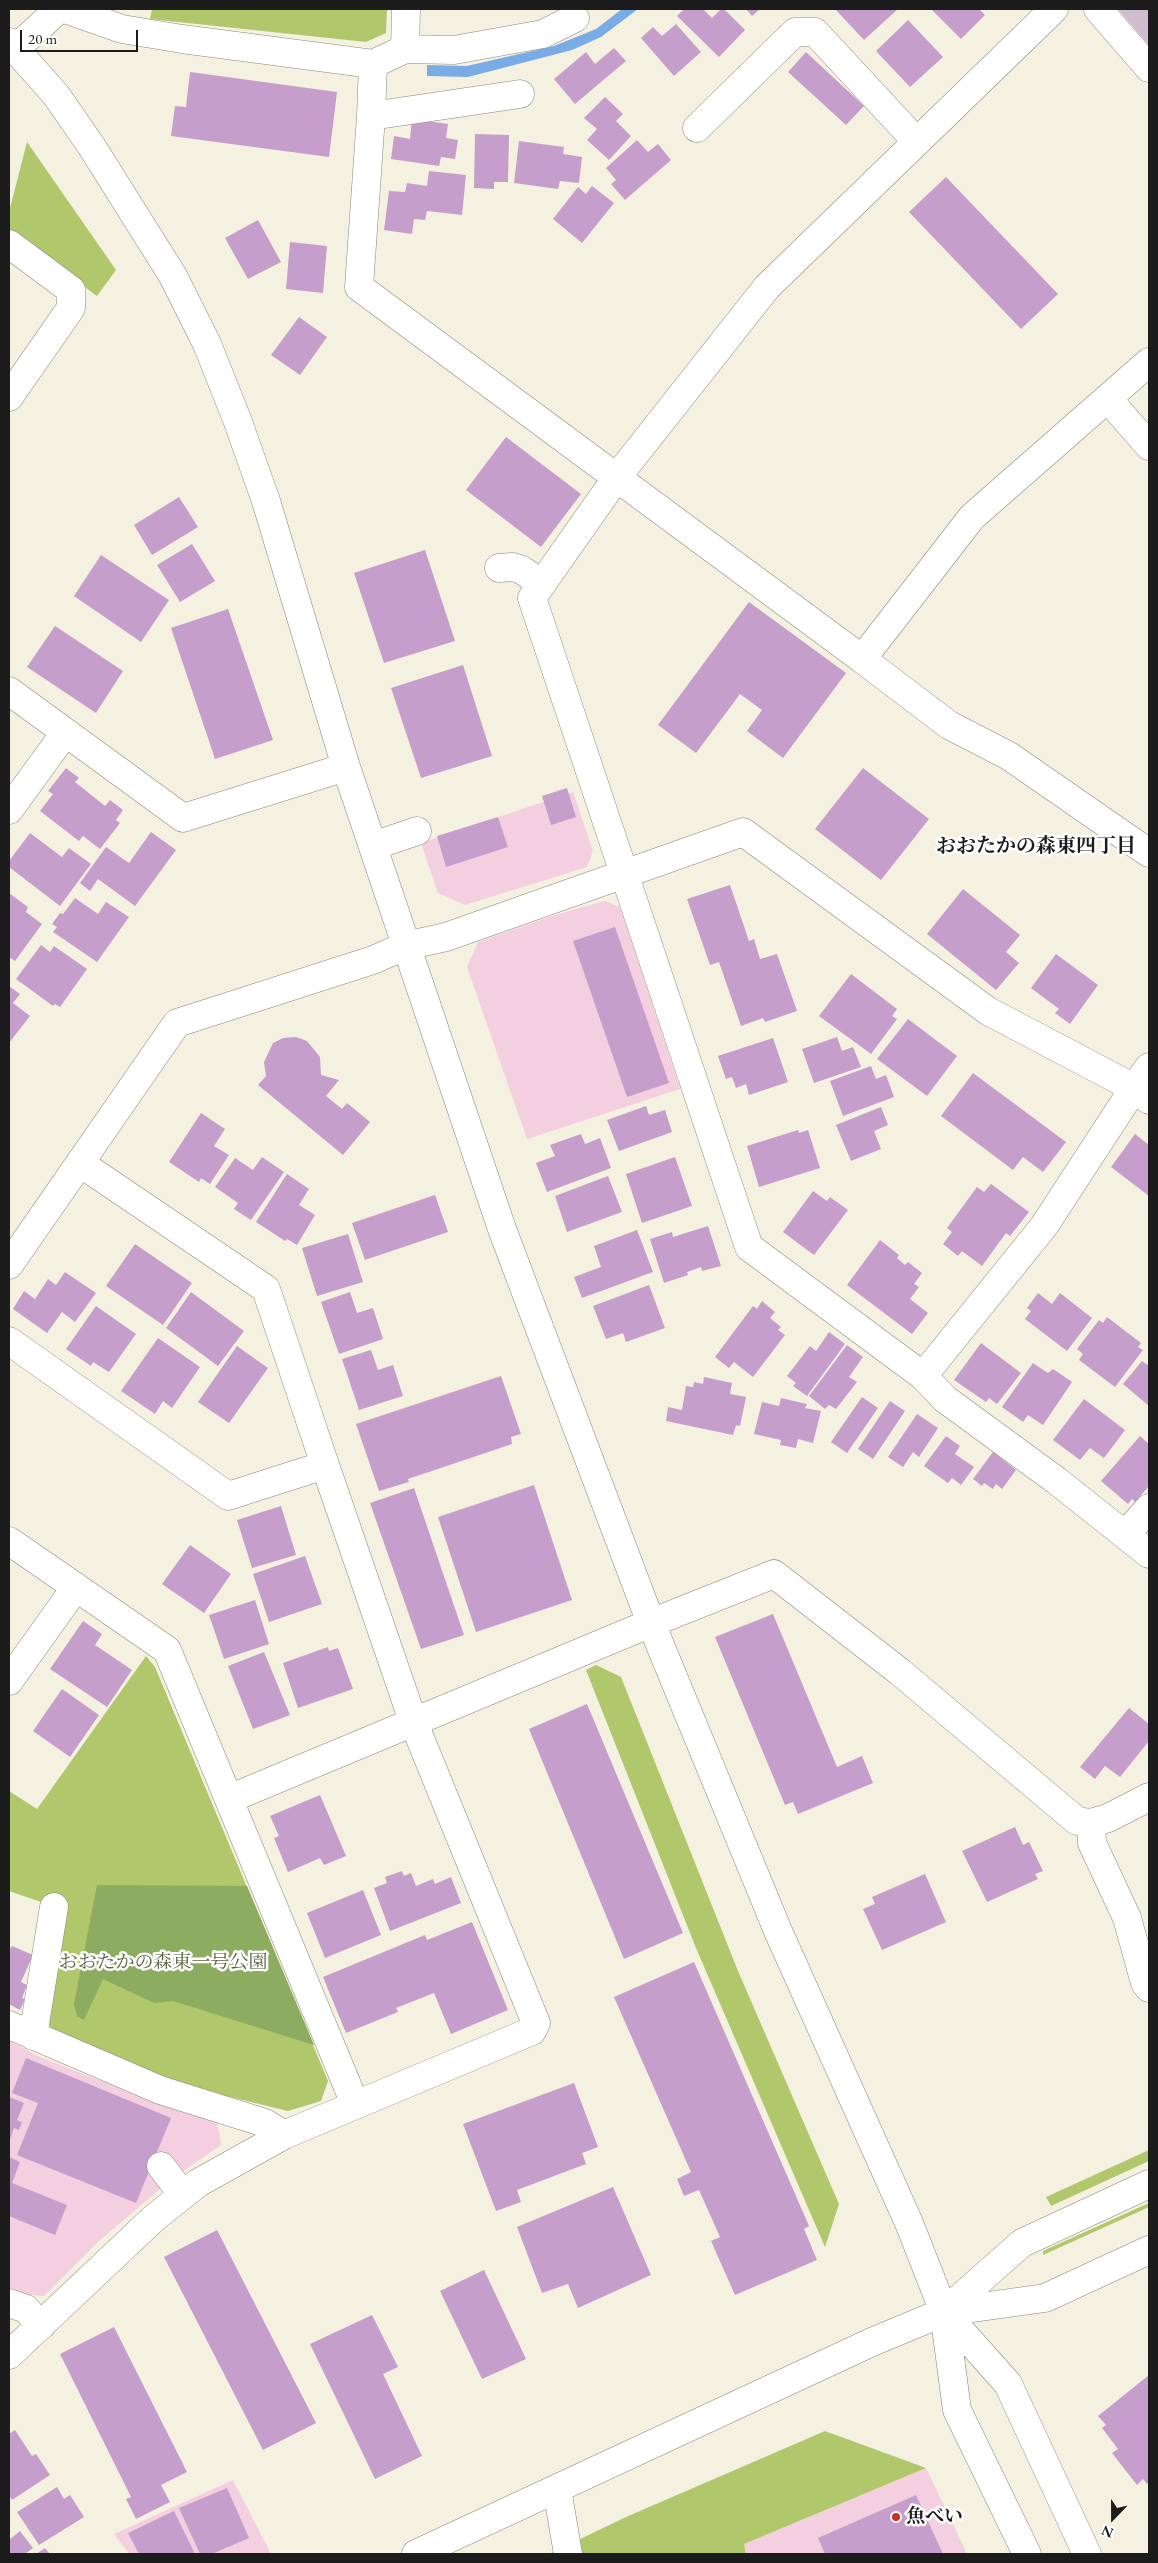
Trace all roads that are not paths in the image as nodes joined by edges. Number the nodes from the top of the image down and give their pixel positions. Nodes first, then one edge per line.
1 (58, 9) edge
2 (65, 9) edge
3 (406, 9) edge
4 (1054, 9) edge
5 (1098, 9) edge
6 (575, 18) dead end
7 (12, 46) edge
8 (406, 49) junction
9 (373, 64) junction
10 (1149, 68) edge
11 (520, 94) dead end
12 (371, 116) junction
13 (697, 128) dead end
14 (917, 142) junction
15 (9, 244) edge
16 (1149, 362) edge
17 (9, 397) edge
18 (1108, 398) junction
19 (1149, 446) edge
20 (617, 478) junction
21 (500, 568) dead end
22 (541, 584) junction
23 (862, 659) junction
24 (9, 692) edge
25 (65, 734) junction
26 (346, 767) junction
27 (9, 810) edge
28 (417, 831) dead end
29 (373, 846) junction
30 (1149, 853) edge
31 (623, 874) junction
32 (405, 946) junction
33 (1149, 1066) edge
34 (1142, 1094) edge
35 (80, 1163) junction
36 (9, 1265) edge
37 (9, 1341) edge
38 (923, 1376) junction
39 (325, 1465) junction
40 (1149, 1508) edge
41 (1126, 1535) junction
42 (9, 1541) edge
43 (1149, 1554) edge
44 (76, 1588) junction
45 (651, 1623) junction
46 (9, 1681) edge
47 (413, 1721) junction
48 (1149, 1797) edge
49 (229, 1799) junction
50 (1091, 1823) junction
51 (54, 1907) dead end
52 (1149, 1988) edge
53 (9, 2025) edge
54 (33, 2036) junction
55 (355, 2104) junction
56 (284, 2134) junction
57 (161, 2166) dead end
58 (1149, 2184) edge
59 (183, 2195) junction
60 (1149, 2250) edge
61 (9, 2303) edge
62 (944, 2312) junction
63 (42, 2326) junction
64 (9, 2355) edge
65 (557, 2489) junction
66 (416, 2554) edge
67 (568, 2554) edge
68 (1027, 2554) edge
69 (1087, 2554) edge

1 - 7 street
2 - 9 street
3 - 8 street
4 - 14 street
5 - 10 street
6 - 8 street
7 - 26 street
8 - 9 street
9 - 12 street
11 - 12 street
12 - 20 street
13 - 14 street
14 - 20 street
15 - 17 street
16 - 18 street
18 - 19 street
18 - 23 street
20 - 22 street
20 - 23 street
21 - 22 street
22 - 31 street
23 - 30 street
24 - 25 street
25 - 26 street
25 - 27 street
26 - 29 street
28 - 29 street
29 - 32 street
31 - 32 street
31 - 34 street
31 - 38 street
32 - 35 street
32 - 45 street
33 - 34 street
34 - 38 street
35 - 36 street
35 - 39 street
37 - 39 street
38 - 41 street
39 - 47 street
40 - 41 street
41 - 43 street
42 - 44 street
44 - 46 street
44 - 49 street
45 - 47 street
45 - 50 street
45 - 62 street
47 - 49 street
47 - 55 street
48 - 50 street
49 - 55 street
50 - 52 street
51 - 54 street
53 - 54 street
54 - 56 street
55 - 56 street
56 - 59 street
57 - 59 street
58 - 62 street
59 - 63 street
60 - 62 street
61 - 63 street
62 - 65 street
62 - 68 street
62 - 69 street
63 - 64 street
65 - 66 street
65 - 67 street

